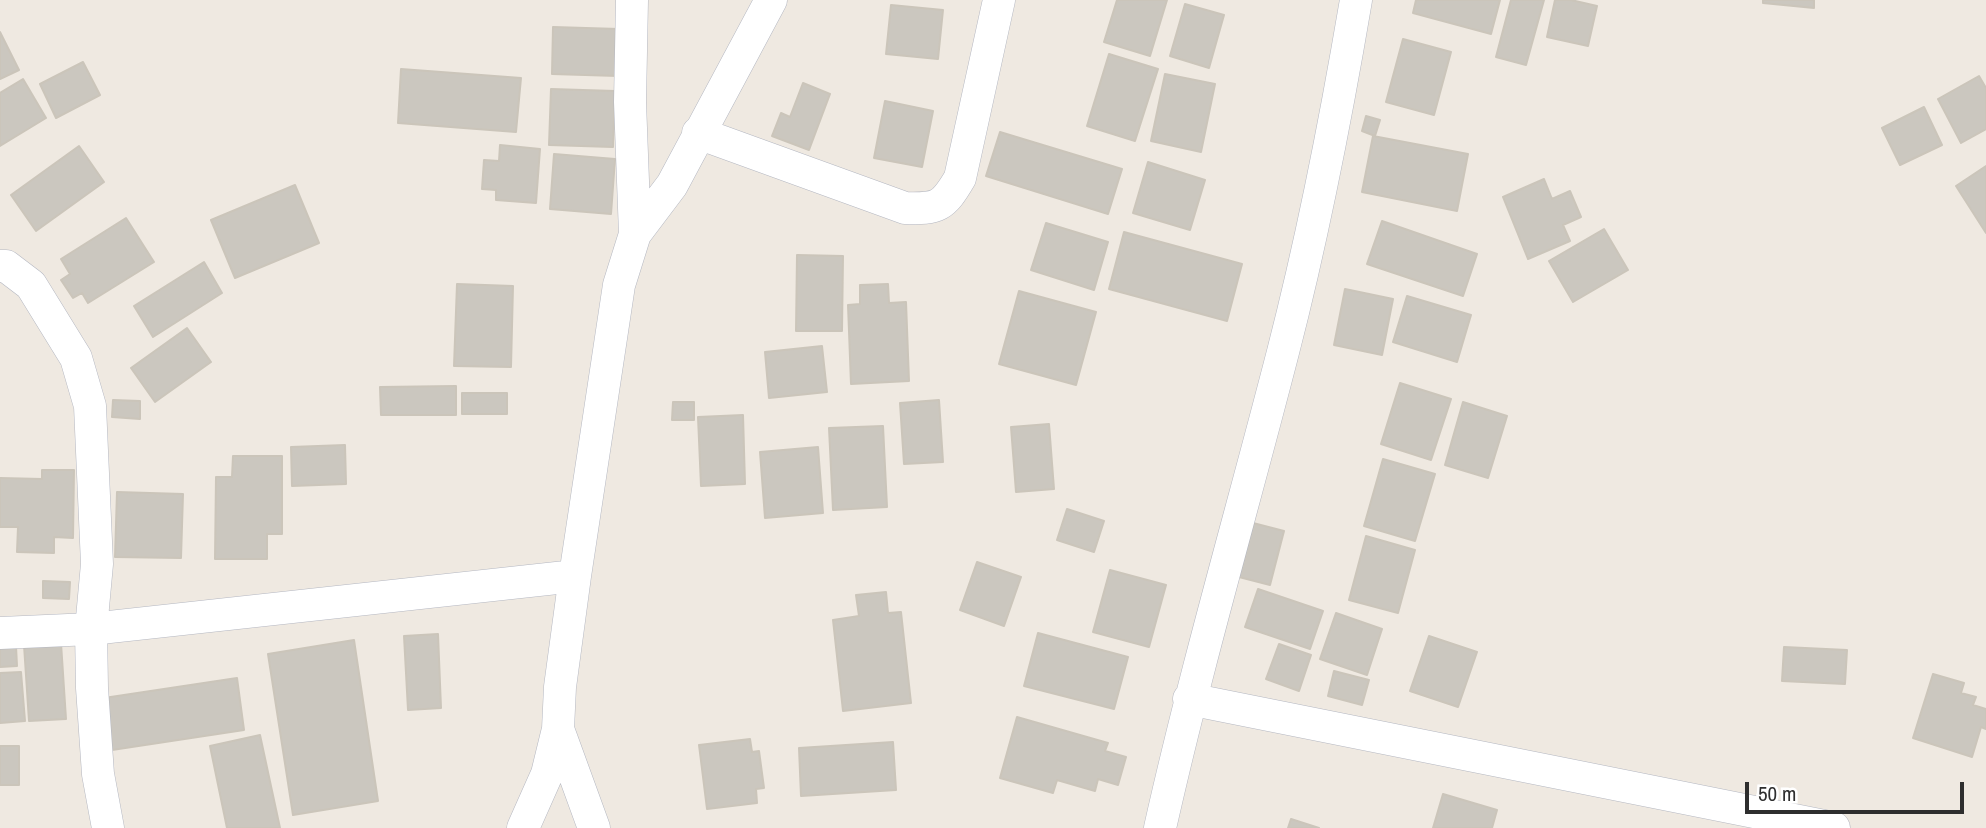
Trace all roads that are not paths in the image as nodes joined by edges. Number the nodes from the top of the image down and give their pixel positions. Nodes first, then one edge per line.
1 (632, 0) edge
2 (771, 0) edge
3 (999, 0) edge
4 (1356, 0) edge
5 (698, 133) junction
6 (635, 234) junction
7 (0, 266) edge
8 (575, 576) junction
9 (91, 629) junction
10 (0, 633) edge
11 (1189, 699) junction
12 (558, 729) junction
13 (108, 828) edge
14 (523, 828) edge
15 (594, 828) edge
16 (1160, 828) edge
17 (1834, 828) edge

1 - 6 street
2 - 5 street
3 - 5 street
4 - 11 street
5 - 6 street
6 - 8 street
7 - 9 street
8 - 9 street
8 - 12 street
9 - 10 street
9 - 13 street
11 - 16 street
11 - 17 street
12 - 14 street
12 - 15 street

